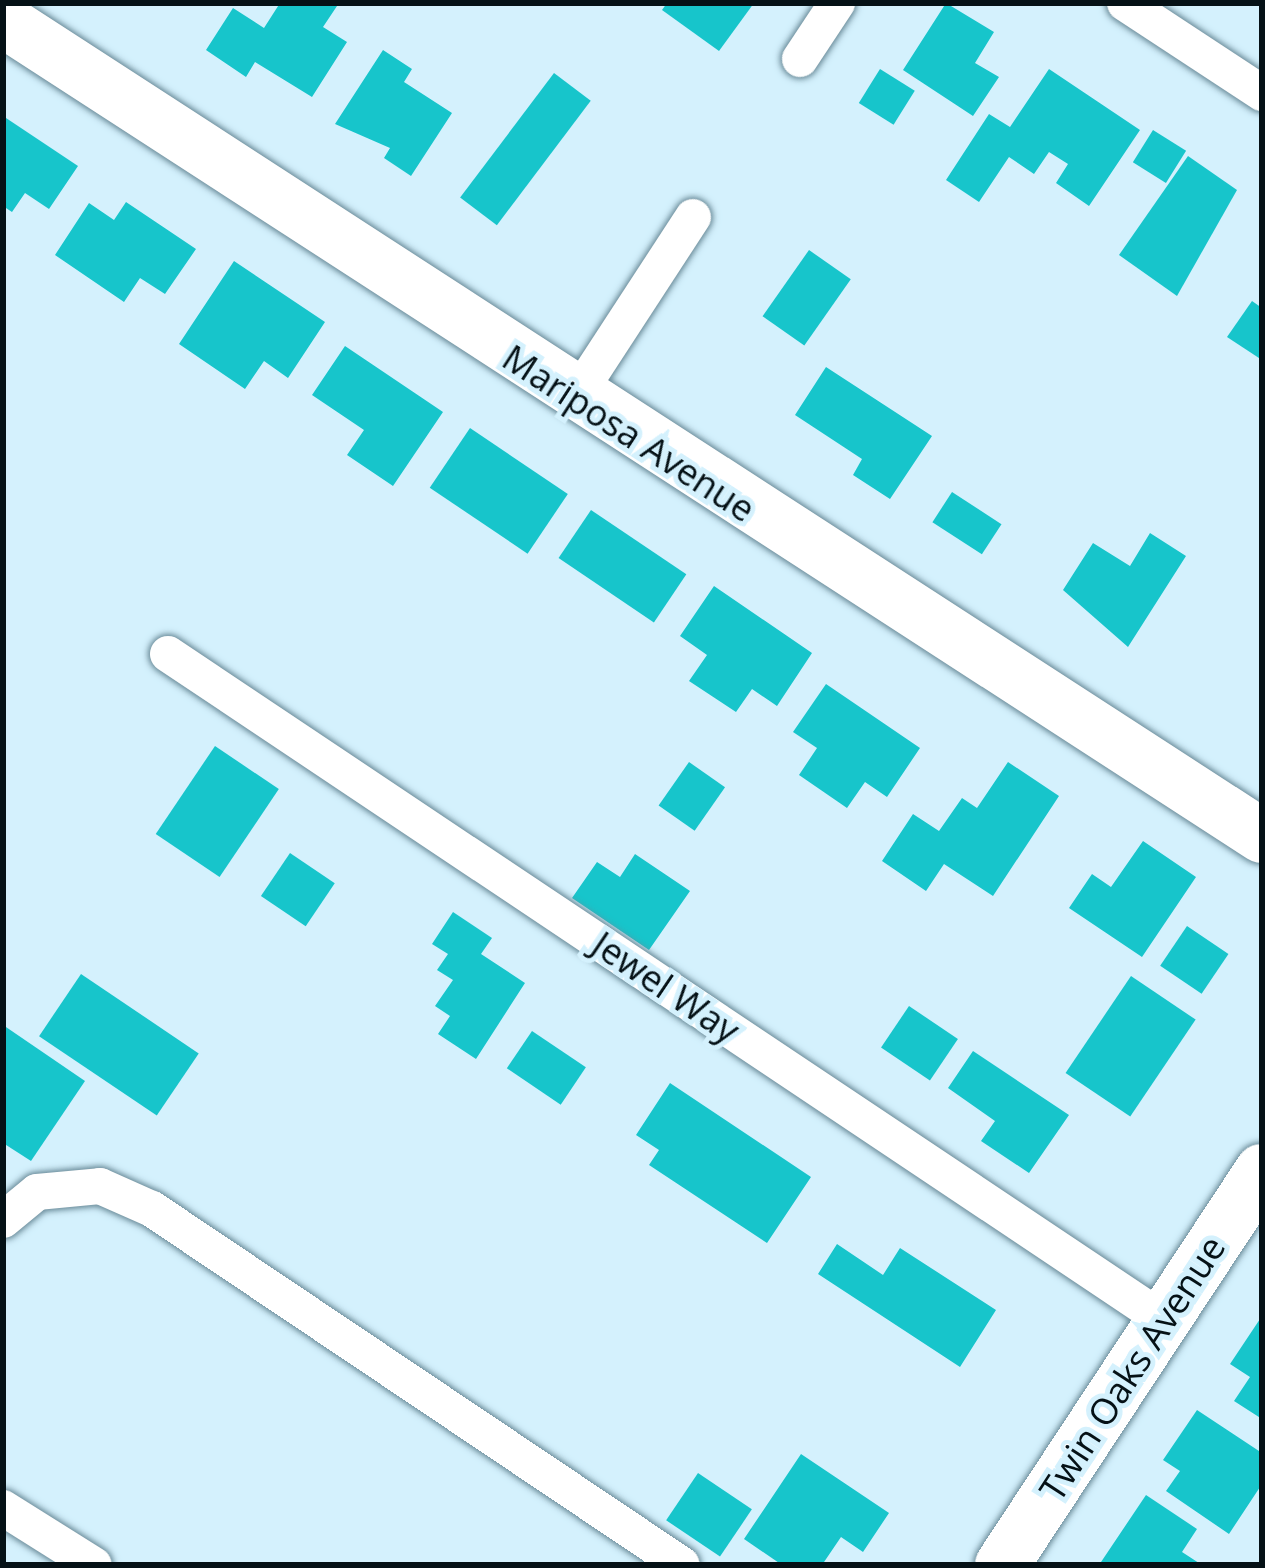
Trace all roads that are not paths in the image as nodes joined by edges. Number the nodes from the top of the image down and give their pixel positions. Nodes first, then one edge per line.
1 (837, 3) edge
2 (1124, 3) edge
3 (3, 20) edge
4 (800, 59) dead end
5 (1262, 93) edge
6 (692, 217) dead end
7 (575, 398) junction
8 (168, 654) dead end
9 (1262, 836) edge
10 (1262, 1171) edge
11 (3, 1220) edge
12 (1164, 1320) junction
13 (3, 1508) edge
14 (94, 1565) edge
15 (682, 1565) edge
16 (1002, 1565) edge

1 - 4 street
2 - 5 street
3 - 7 street, Mariposa Avenue
6 - 7 street
7 - 9 street, Mariposa Avenue
8 - 12 street, Jewel Way
10 - 12 street, Twin Oaks Avenue
11 - 15 street
12 - 16 street, Twin Oaks Avenue
13 - 14 street

